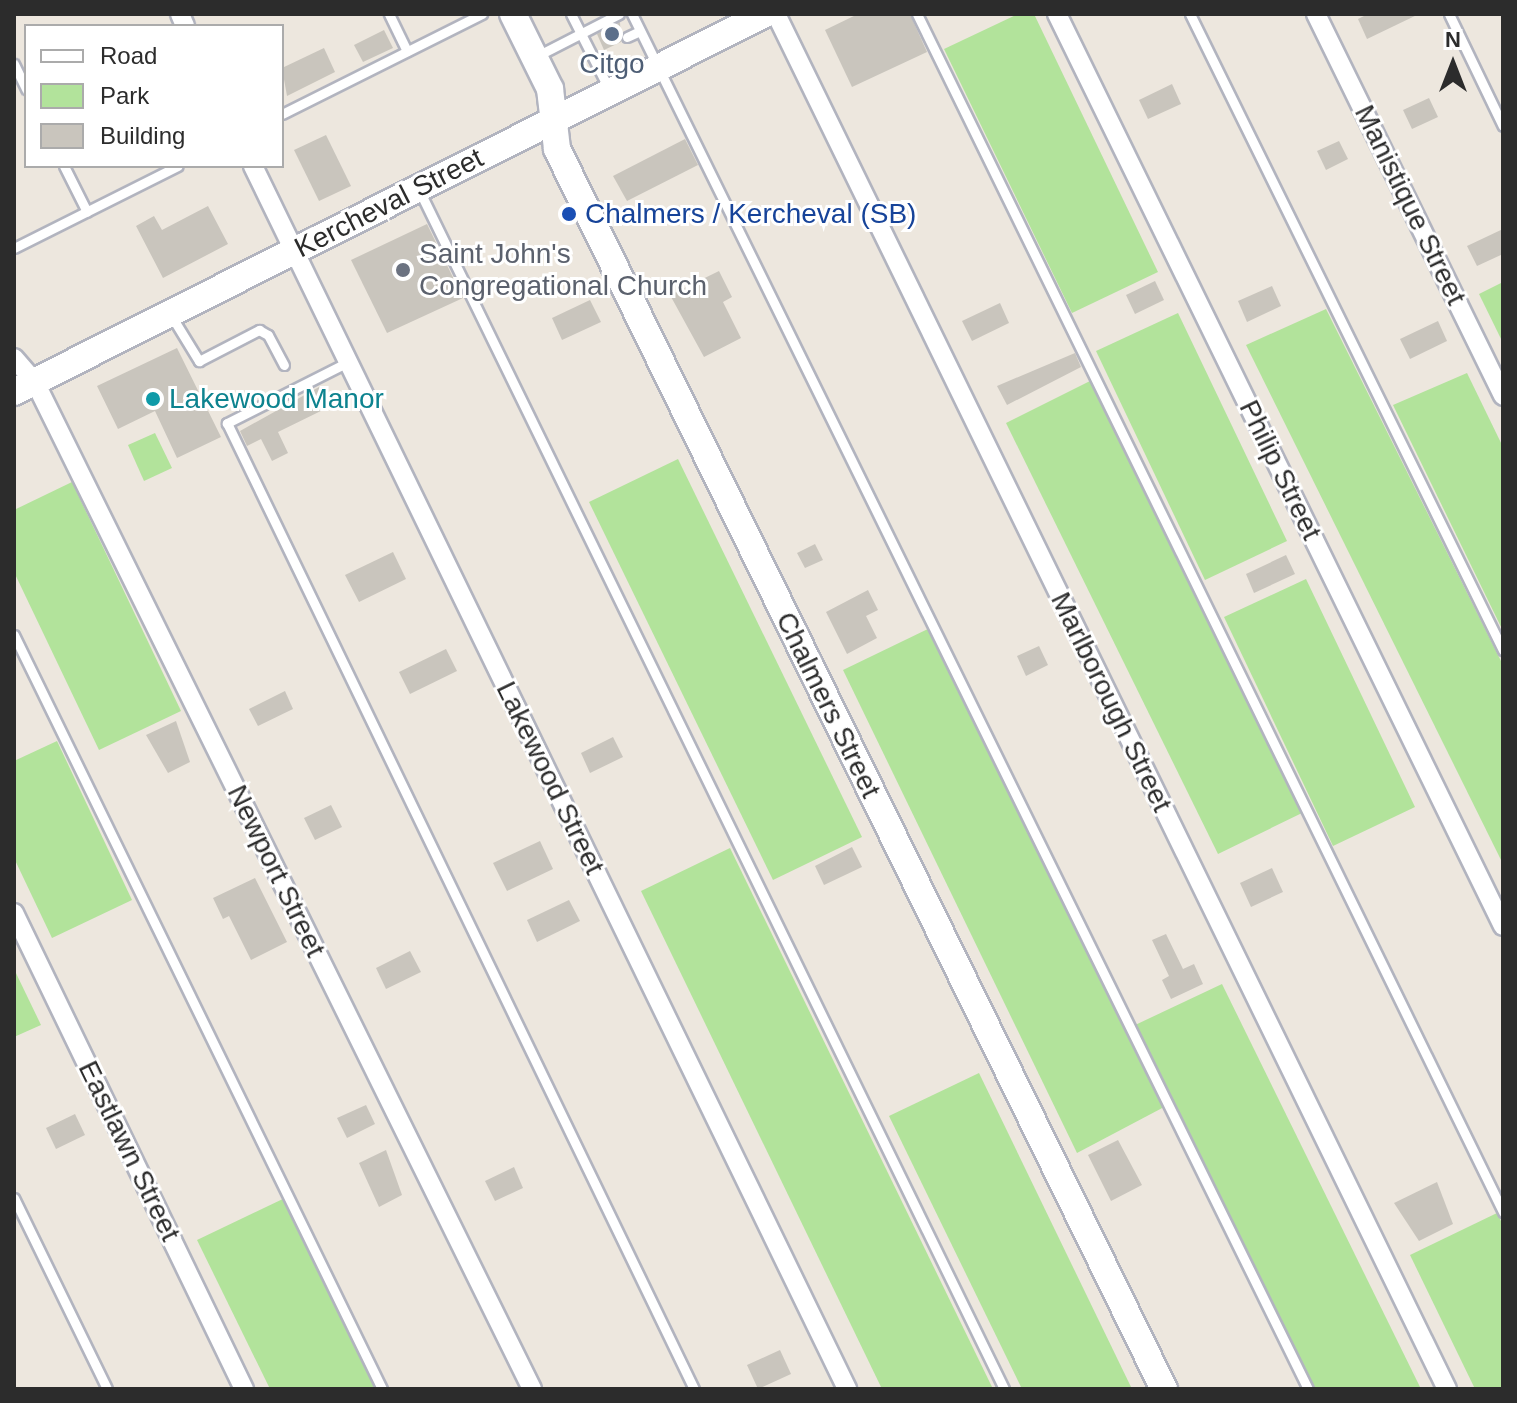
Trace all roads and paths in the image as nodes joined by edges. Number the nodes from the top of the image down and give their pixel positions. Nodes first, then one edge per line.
1 (389, 14) edge
2 (482, 14) edge
3 (571, 14) edge
4 (619, 14) edge
5 (632, 14) edge
6 (765, 14) edge
7 (776, 14) edge
8 (917, 14) edge
9 (1057, 14) edge
10 (1190, 14) edge
11 (1316, 14) edge
12 (1449, 14) edge
13 (518, 18) edge
14 (640, 31) junction
15 (581, 33) junction
16 (627, 37) dead end
17 (604, 49) dead end
18 (407, 51) junction
19 (592, 54) junction
20 (534, 57) junction
21 (14, 64) edge
22 (659, 68) junction
23 (24, 85) edge
24 (611, 92) junction
25 (284, 113) edge
26 (554, 121) junction
27 (1503, 126) edge
28 (65, 168) edge
29 (174, 168) edge
30 (254, 168) edge
31 (419, 189) junction
32 (87, 212) junction
33 (14, 248) edge
34 (294, 251) junction
35 (170, 314) junction
36 (14, 358) edge
37 (348, 362) junction
38 (284, 365) dead end
39 (24, 387) edge
40 (1503, 396) edge
41 (14, 635) edge
42 (1503, 650) edge
43 (14, 913) edge
44 (1503, 926) edge
45 (14, 1198) edge
46 (1503, 1212) edge
47 (107, 1389) edge
48 (244, 1389) edge
49 (382, 1389) edge
50 (532, 1389) edge
51 (694, 1389) edge
52 (847, 1389) edge
53 (1004, 1389) edge
54 (1164, 1389) edge
55 (1308, 1389) edge
56 (1447, 1389) edge

1 - 18 lane
2 - 18 lane
3 - 15 lane
4 - 15 lane
5 - 14 lane
6 - 22 street, Kercheval Street
7 - 56 street, Marlborough Street
8 - 46 lane
9 - 44 street, Philip Street
10 - 42 lane
11 - 40 street, Manistique Street
12 - 27 lane
13 - 20 street, Chalmers Street
14 - 16 lane
14 - 22 lane
15 - 19 lane
15 - 20 lane
17 - 19 lane
18 - 25 lane
19 - 24 lane
20 - 26 street, Chalmers Street
21 - 23 lane
22 - 24 street, Kercheval Street
22 - 55 lane
24 - 26 street, Kercheval Street
26 - 31 street, Kercheval Street
26 - 54 street, Chalmers Street
28 - 32 lane
29 - 32 lane
30 - 34 street, Lakewood Street
31 - 34 street, Kercheval Street
31 - 53 lane
32 - 33 lane
34 - 35 street, Kercheval Street
34 - 37 street, Lakewood Street
35 - 38 lane
35 - 39 street, Kercheval Street
36 - 39 street, Newport Street
37 - 51 lane
37 - 52 street, Lakewood Street
39 - 50 street, Newport Street
41 - 49 lane
43 - 48 street, Eastlawn Street
45 - 47 lane

